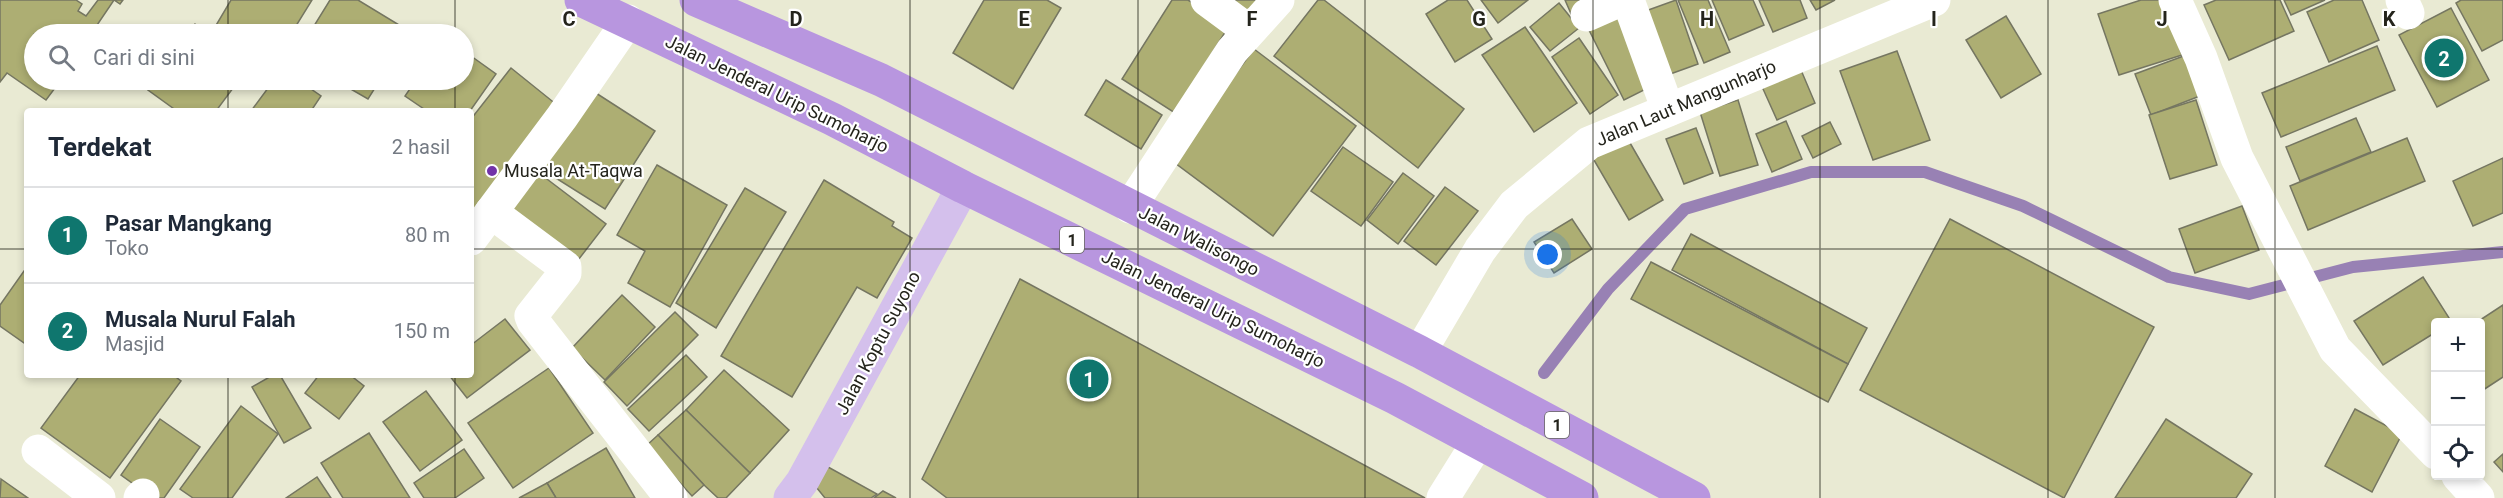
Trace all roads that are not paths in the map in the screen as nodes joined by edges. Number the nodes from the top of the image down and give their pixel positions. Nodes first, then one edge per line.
1 (581, 0) edge
2 (696, 0) edge
3 (1208, 0) edge
4 (1278, 0) edge
5 (1621, 0) edge
6 (1628, 0) edge
7 (1934, 0) edge
8 (2175, 0) edge
9 (1587, 15) dead end
10 (628, 21) junction
11 (1249, 31) junction
12 (1668, 110) junction
13 (963, 187) junction
14 (1130, 207) junction
15 (491, 212) junction
16 (474, 235) edge
17 (1420, 352) junction
18 (1478, 442) junction
19 (2431, 448) edge
20 (38, 451) dead end
21 (2462, 480) edge
22 (99, 498) edge
23 (671, 498) edge
24 (790, 498) edge
25 (1443, 498) edge
26 (1582, 498) edge
27 (1694, 498) edge
28 (2478, 498) edge

1 - 10 highway, Jalan Jenderal Urip Sumoharjo / 1
2 - 14 highway, Jalan Walisongo / 1
3 - 11 street
4 - 11 street
5 - 9 street
6 - 12 street
7 - 12 street, Jalan Laut Mangunharjo
8 - 19 street
10 - 13 highway, Jalan Jenderal Urip Sumoharjo / 1
10 - 15 street
11 - 14 street
12 - 17 street, Jalan Laut Mangunharjo
13 - 18 highway, Jalan Jenderal Urip Sumoharjo / 1
13 - 24 main road, Jalan Koptu Suyono
14 - 17 highway, Jalan Walisongo / 1
15 - 16 street
15 - 23 street
17 - 27 highway, Jalan Walisongo / 1
18 - 25 street
18 - 26 highway, Jalan Jenderal Urip Sumoharjo / 1
20 - 22 street
21 - 28 street

